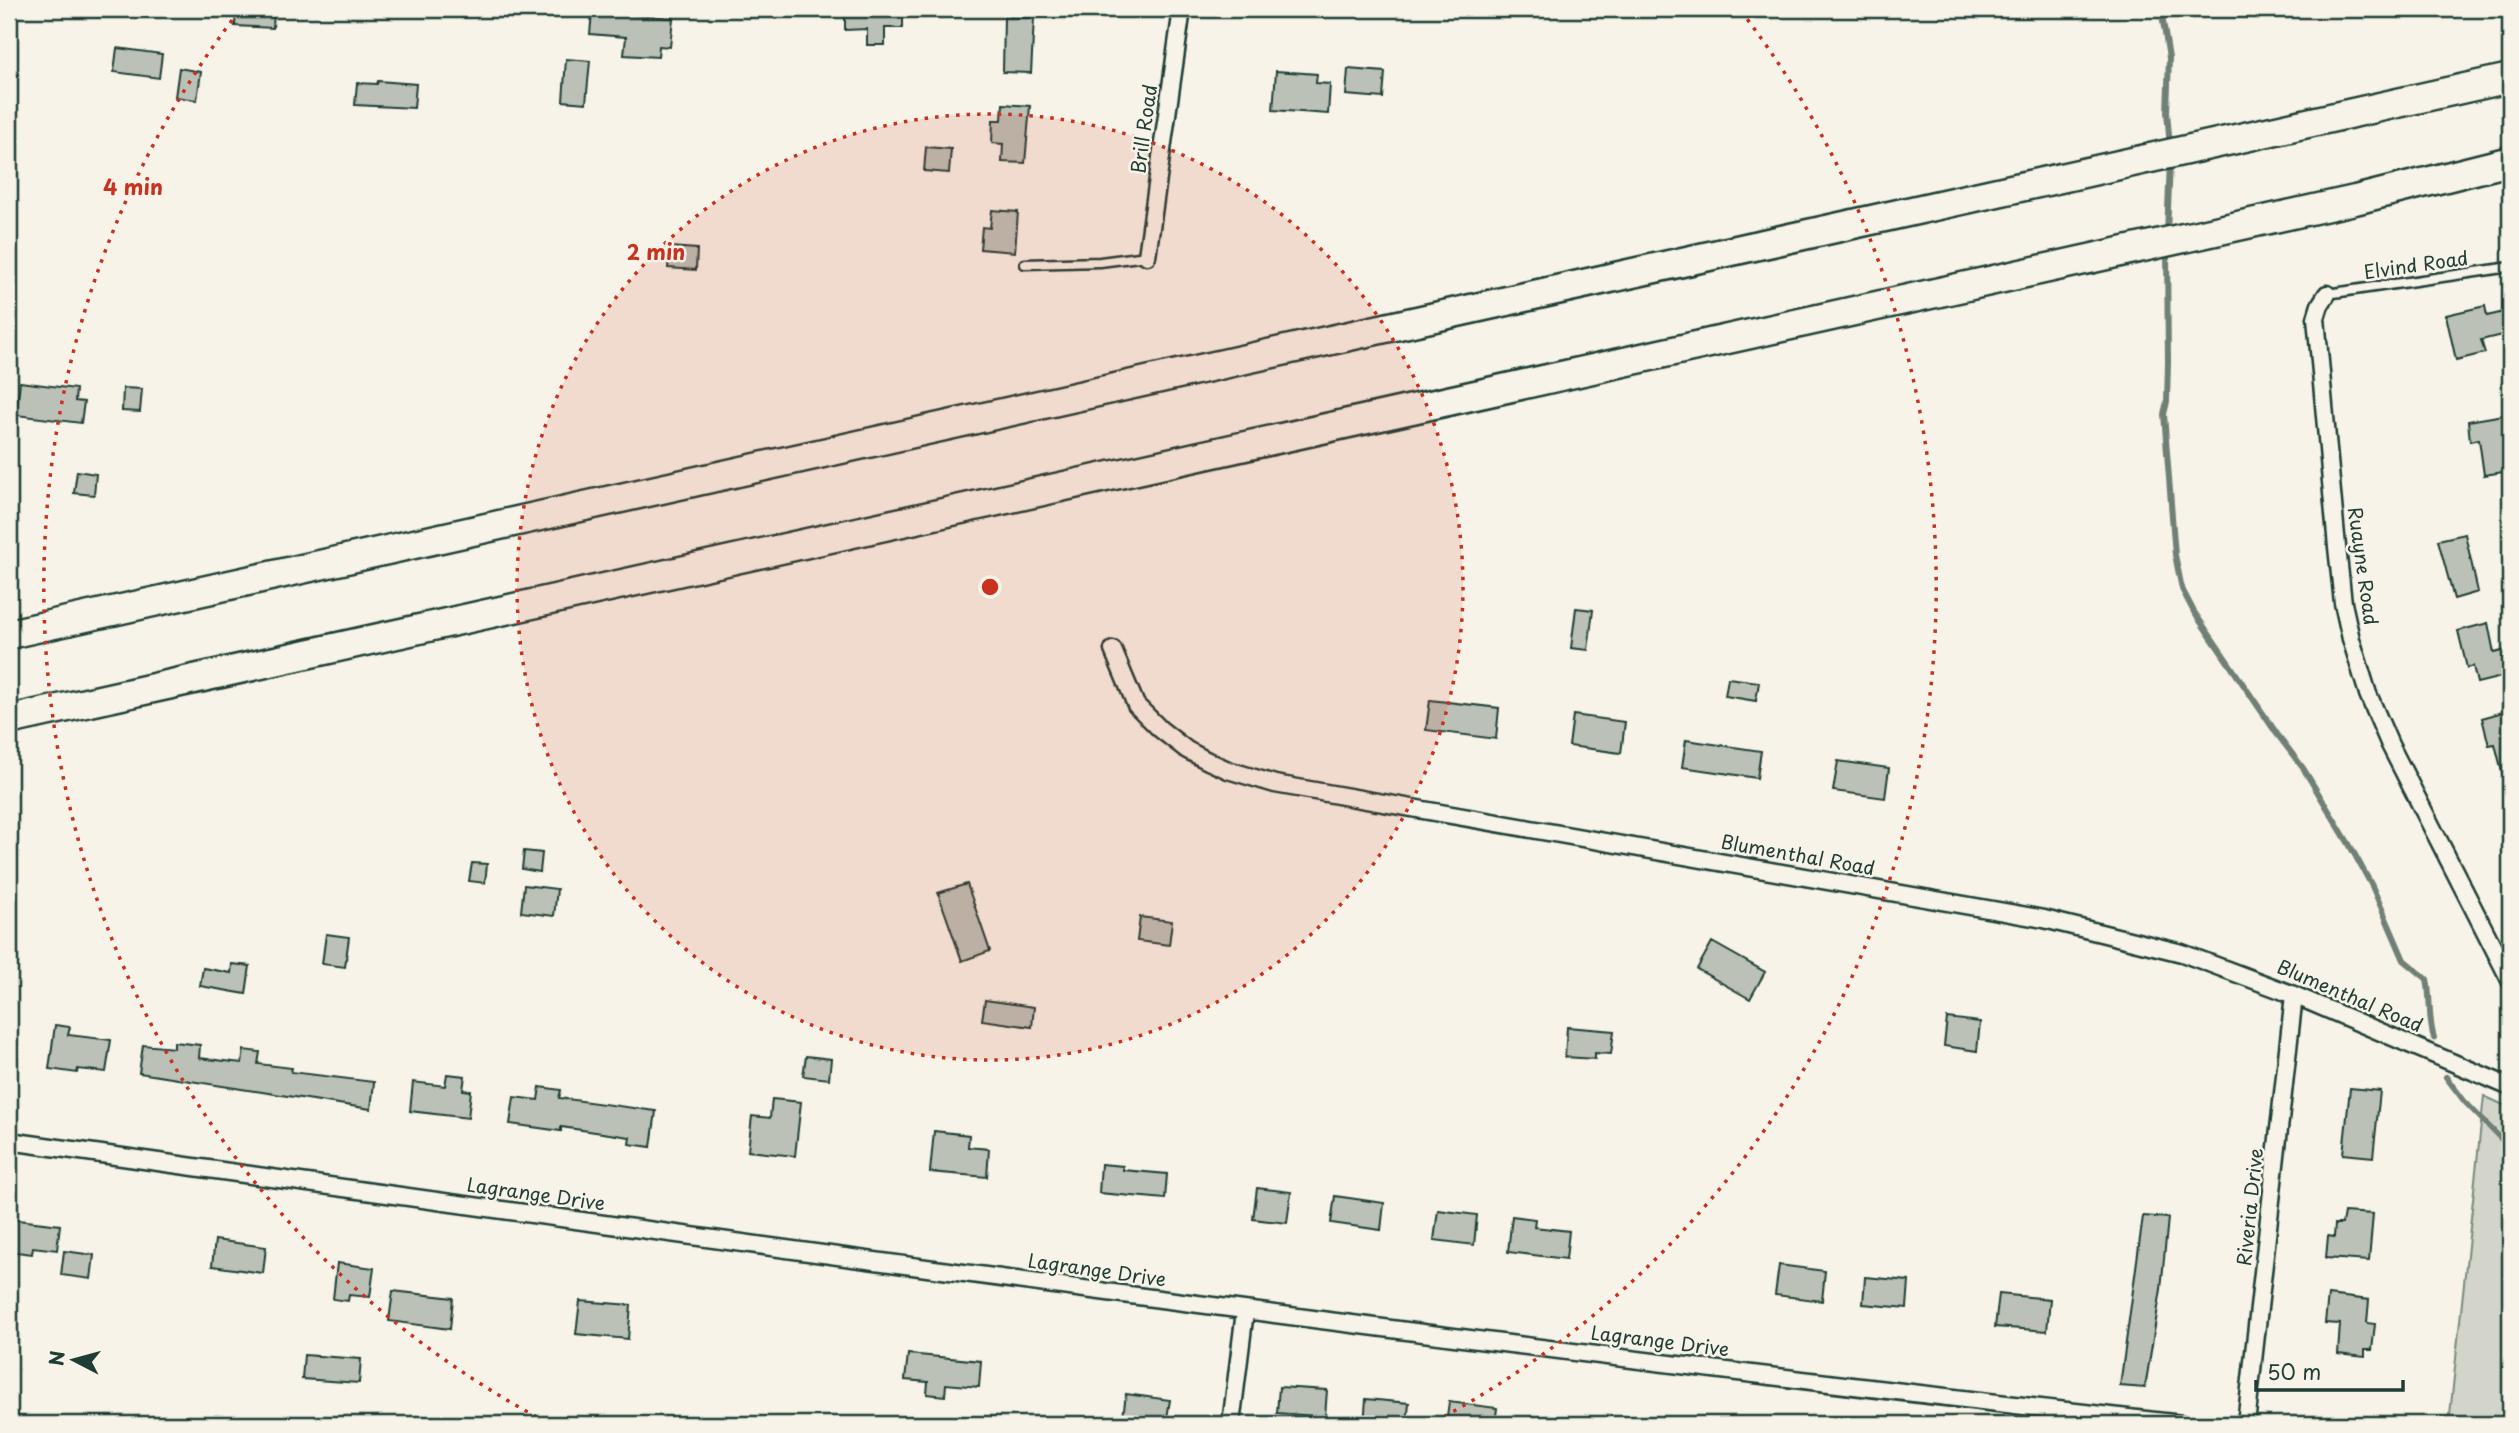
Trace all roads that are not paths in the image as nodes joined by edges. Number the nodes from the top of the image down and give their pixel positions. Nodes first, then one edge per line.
1 (1182, 9) edge
2 (2510, 78) edge
3 (2510, 161) edge
4 (1147, 256) joint
5 (1025, 264) dead end
6 (2510, 267) edge
7 (2327, 294) joint
8 (9, 634) edge
9 (1113, 650) dead end
10 (9, 720) edge
11 (2510, 980) edge
12 (2294, 995) junction
13 (2510, 1087) edge
14 (9, 1141) edge
15 (1245, 1311) junction
16 (1231, 1424) edge
17 (2182, 1424) edge
18 (2246, 1424) edge

1 - 4 street, Brill Road
2 - 8 highway
3 - 10 highway
4 - 5 lane
6 - 7 lane, Elvind Road
7 - 11 street, Ruayne Road
9 - 12 street, Blumenthal Road
12 - 13 street, Blumenthal Road
12 - 18 street, Riveria Drive
14 - 15 street, Lagrange Drive
15 - 16 street
15 - 17 street, Lagrange Drive

